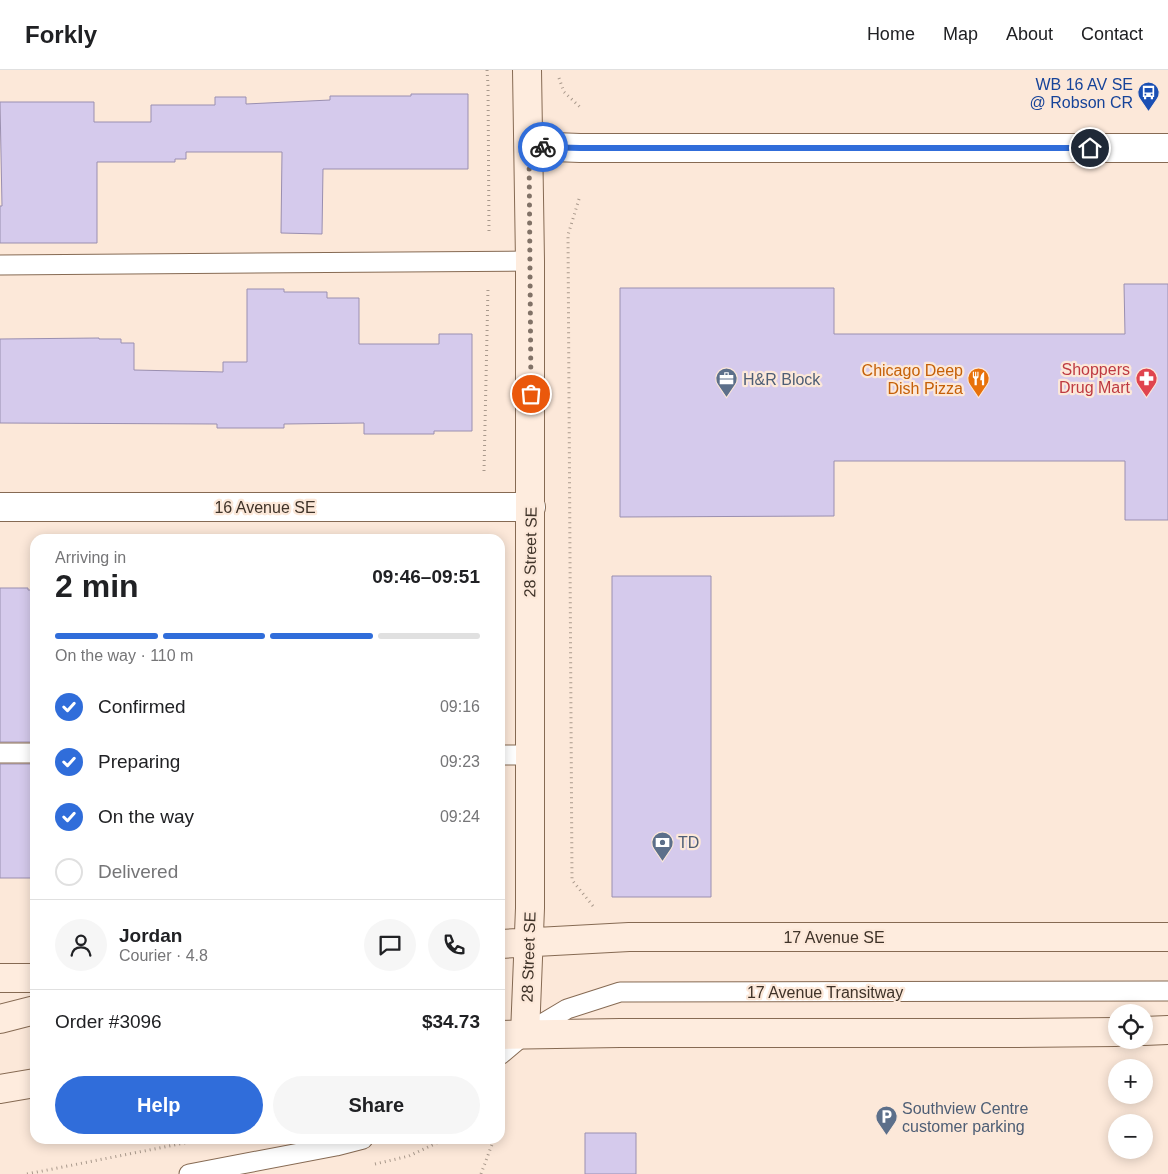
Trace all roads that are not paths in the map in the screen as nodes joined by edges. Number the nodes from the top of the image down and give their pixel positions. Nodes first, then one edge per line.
1 (527, 70) edge
2 (529, 146) junction
3 (1168, 148) edge
4 (530, 261) junction
5 (0, 265) edge
6 (0, 507) edge
7 (531, 507) junction
8 (0, 753) edge
9 (30, 753) edge
10 (505, 755) edge
11 (530, 755) junction
12 (1168, 937) edge
13 (529, 942) junction
14 (505, 944) edge
15 (0, 978) edge
16 (30, 978) edge
17 (1168, 991) edge
18 (30, 1011) edge
19 (0, 1020) edge
20 (1168, 1030) edge
21 (1153, 1031) edge
22 (1108, 1032) edge
23 (512, 1034) edge
24 (505, 1046) edge
25 (30, 1084) edge
26 (0, 1089) edge
27 (344, 1144) edge
28 (189, 1174) edge

1 - 2 main road, 28 Street SE
2 - 3 street
2 - 4 main road, 28 Street SE
4 - 5 lane
4 - 7 main road, 28 Street SE
6 - 7 street, 16 Avenue SE
7 - 11 main road, 28 Street SE
8 - 9 lane
10 - 11 lane
11 - 13 main road, 28 Street SE
12 - 13 main road, 17 Avenue SE
13 - 14 main road, 17 Avenue SE
13 - 23 main road, 28 Street SE
15 - 16 main road
17 - 23 lane, 17 Avenue Transitway
18 - 19 main road
20 - 21 main road
22 - 23 main road
23 - 24 lane, 17 Avenue Transitway
25 - 26 main road
27 - 28 lane

